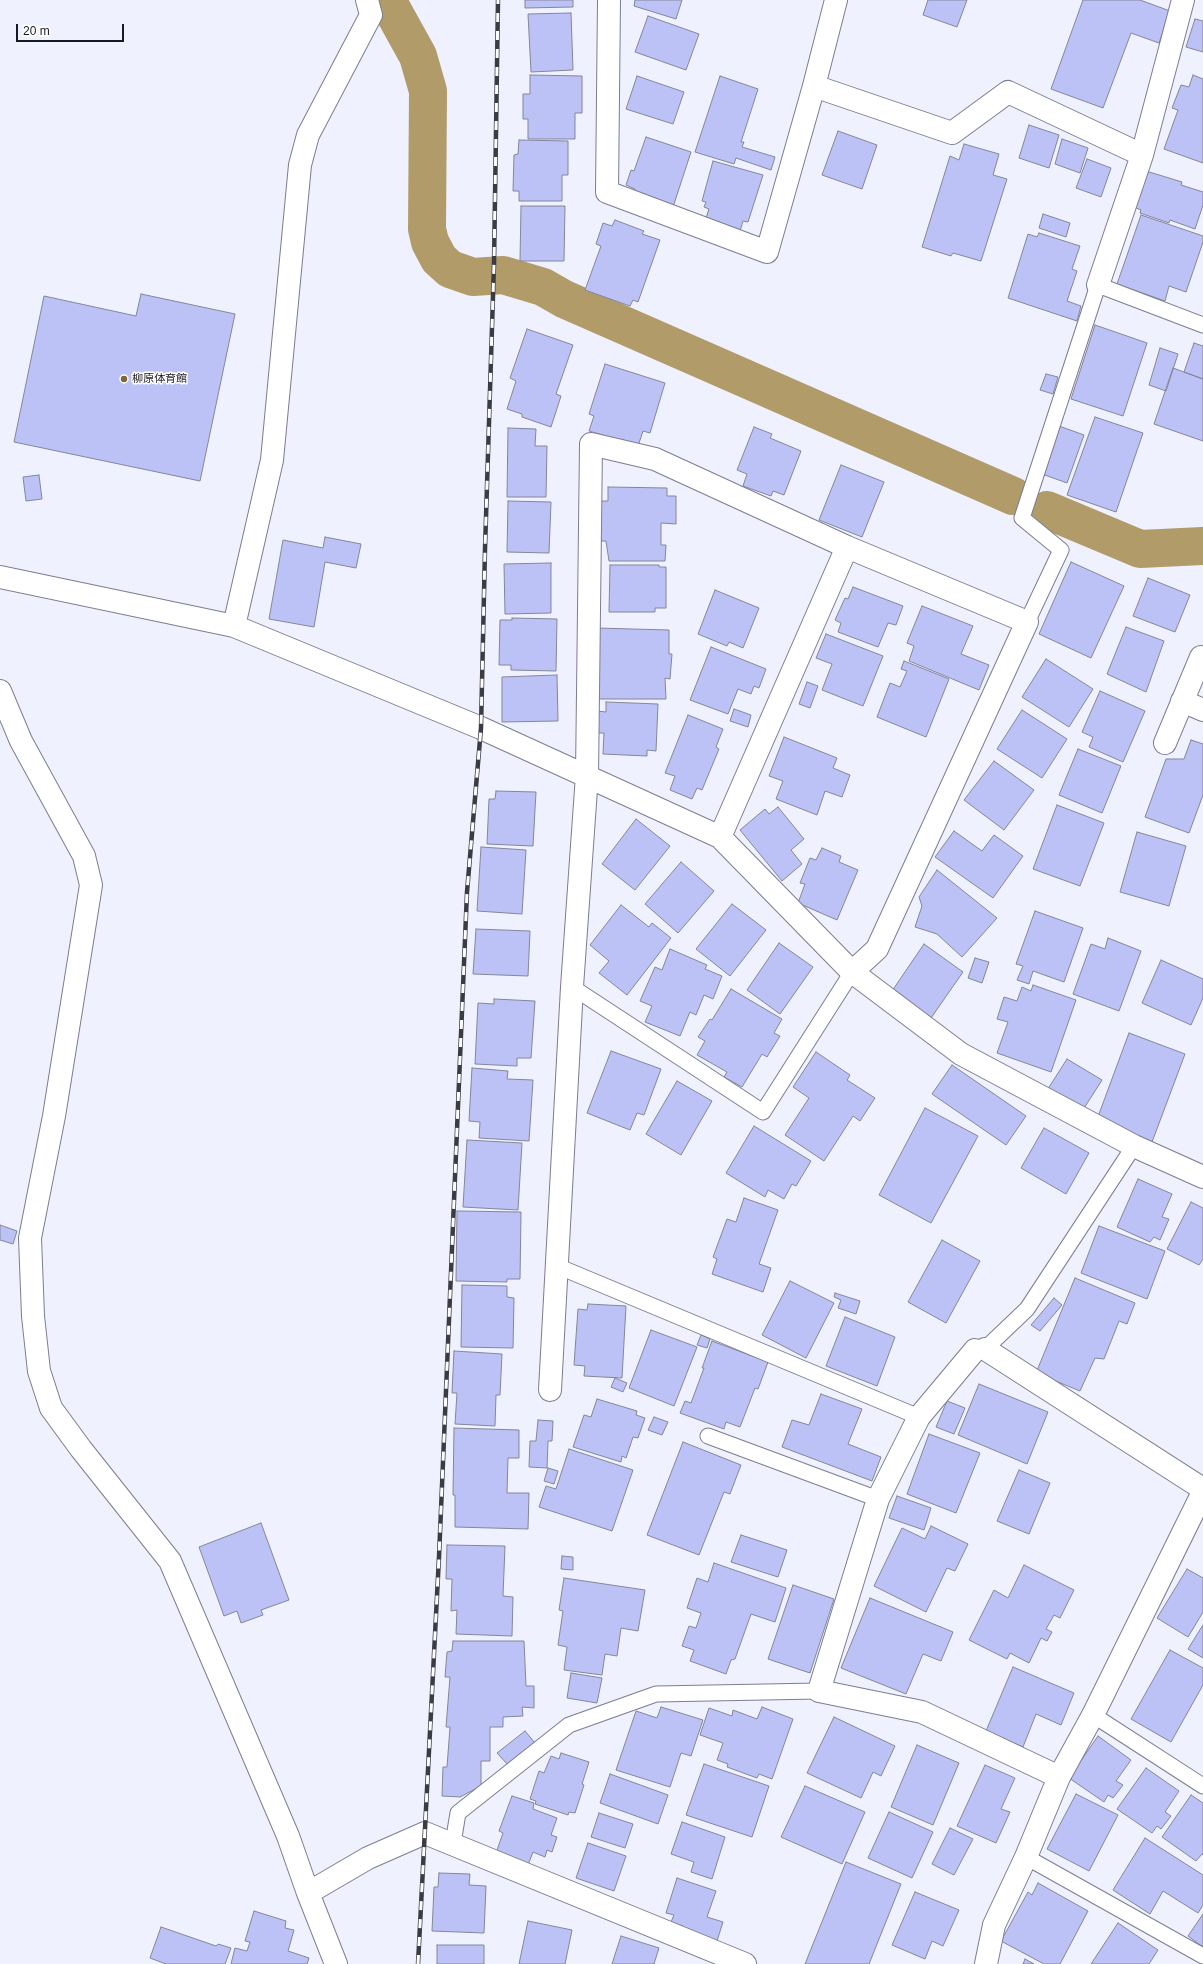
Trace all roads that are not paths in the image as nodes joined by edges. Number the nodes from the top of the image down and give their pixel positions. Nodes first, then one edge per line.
1 (367, 0) edge
2 (609, 0) edge
3 (836, 0) edge
4 (1183, 0) edge
5 (814, 86) junction
6 (1142, 155) junction
7 (1098, 285) junction
8 (1203, 325) edge
9 (847, 547) junction
10 (0, 578) edge
11 (1026, 622) junction
12 (234, 626) junction
13 (1201, 656) dead end
14 (0, 692) edge
15 (1182, 701) junction
16 (1203, 710) edge
17 (1165, 742) dead end
18 (587, 775) junction
19 (720, 837) junction
20 (852, 972) junction
21 (572, 987) junction
22 (1134, 1146) junction
23 (1203, 1177) edge
24 (558, 1266) junction
25 (980, 1350) junction
26 (550, 1390) dead end
27 (919, 1417) junction
28 (708, 1436) dead end
29 (1203, 1491) edge
30 (878, 1499) junction
31 (819, 1691) junction
32 (1093, 1715) junction
33 (1059, 1776) junction
34 (1203, 1786) edge
35 (453, 1843) junction
36 (1026, 1857) junction
37 (308, 1893) junction
38 (1203, 1956) edge
39 (336, 1964) edge
40 (745, 1964) edge
41 (986, 1964) edge

1 - 12 street
2 - 5 street
3 - 5 street
4 - 6 street
5 - 6 street
6 - 7 street
7 - 8 lane
7 - 11 lane
9 - 11 street
9 - 18 street
9 - 19 street
10 - 12 street
11 - 20 street
12 - 18 street
13 - 15 street
14 - 37 street
15 - 16 street
15 - 17 street
18 - 19 street
18 - 21 street
19 - 20 street
20 - 21 lane
20 - 22 street
21 - 24 street
22 - 23 street
22 - 25 lane
24 - 26 street
24 - 27 lane
25 - 27 street
25 - 29 street
27 - 30 street
28 - 30 lane
29 - 32 street
30 - 31 street
31 - 33 street
31 - 35 lane
32 - 33 street
32 - 34 lane
33 - 36 street
35 - 37 street
35 - 40 street
36 - 38 lane
36 - 41 street
37 - 39 street

